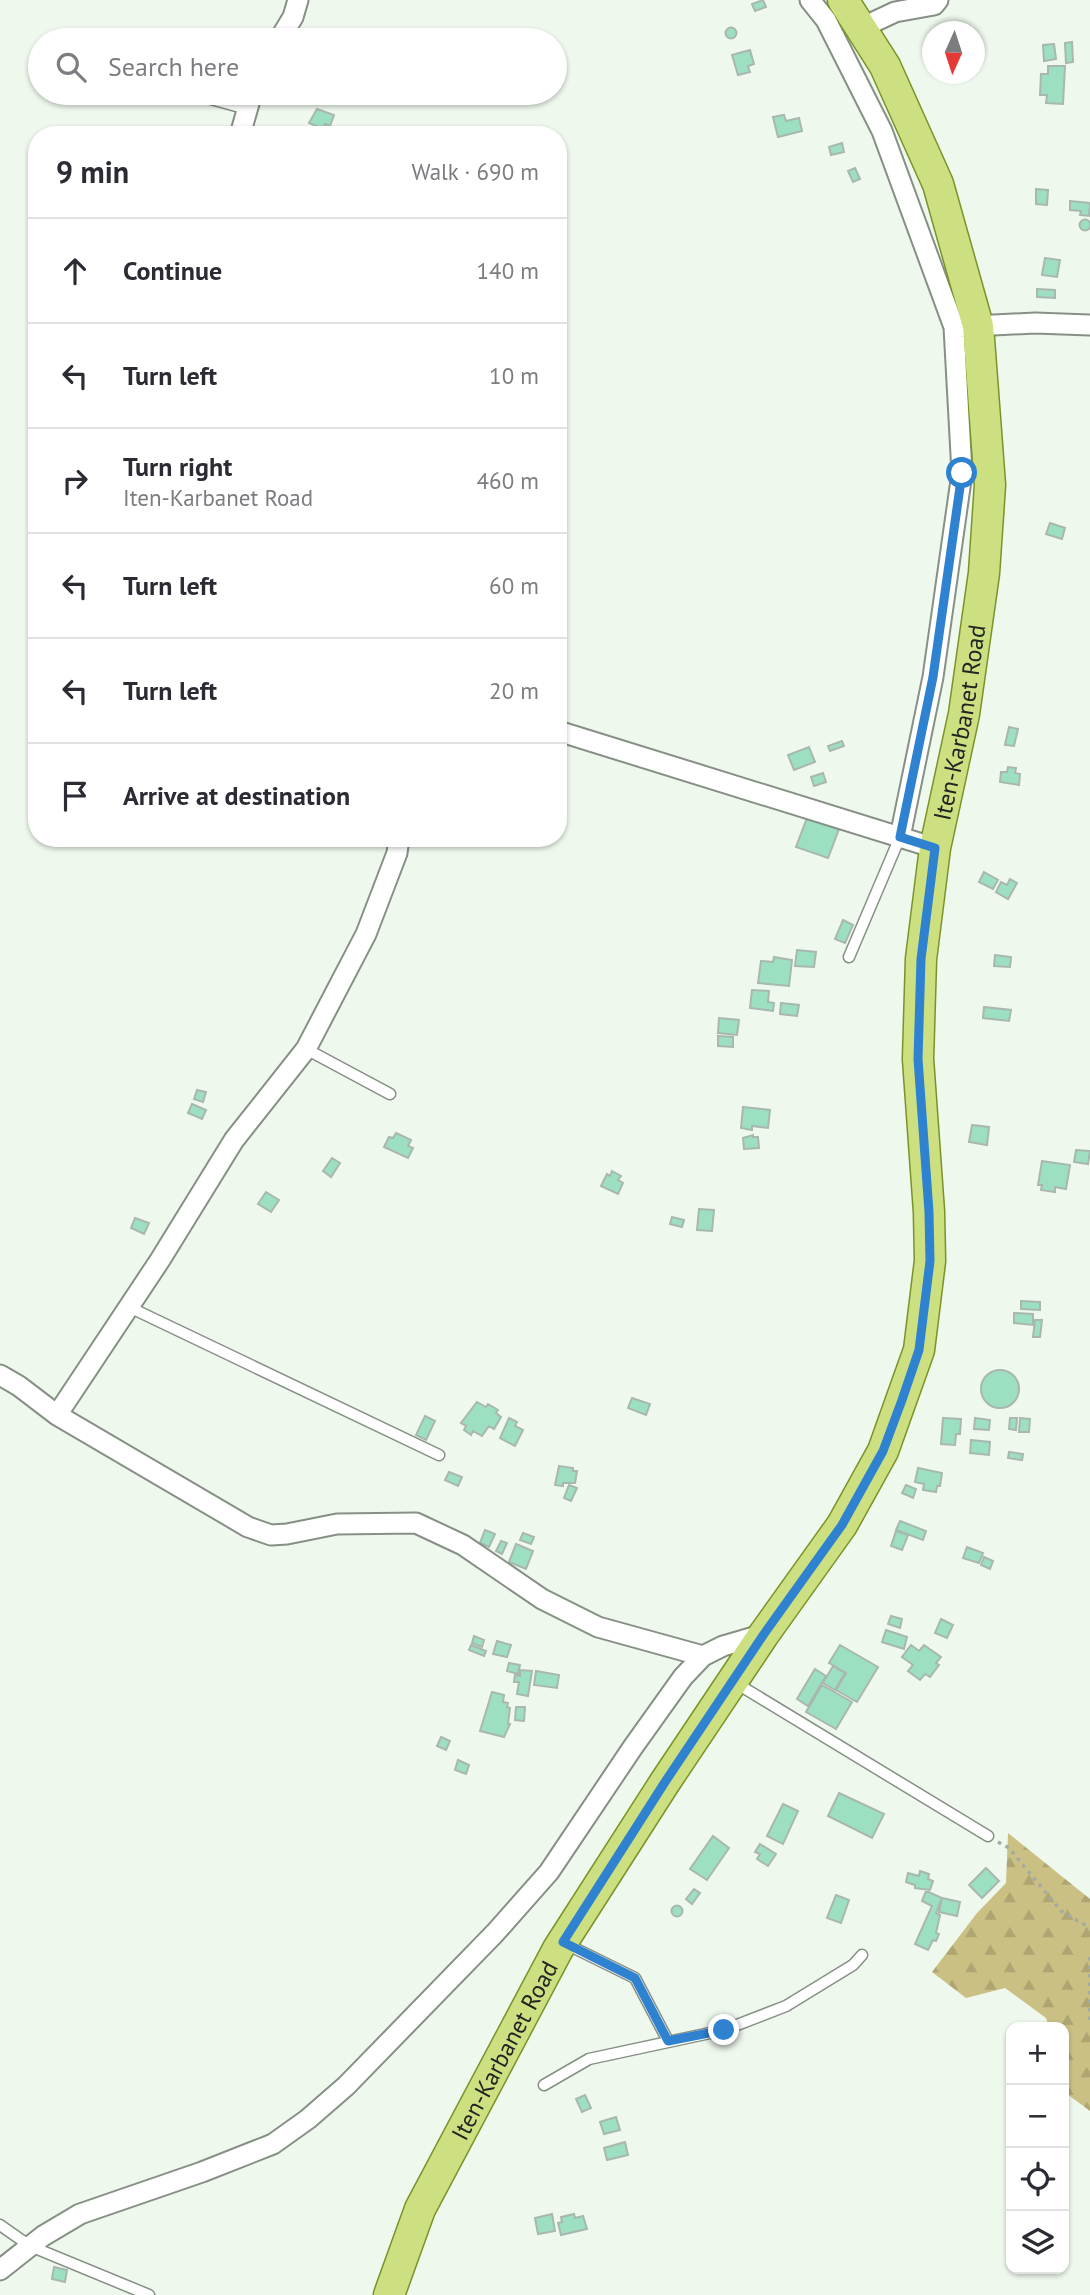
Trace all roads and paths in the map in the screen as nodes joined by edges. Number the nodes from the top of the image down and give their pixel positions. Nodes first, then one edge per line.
1 (298, 0) edge
2 (810, 0) edge
3 (843, 0) edge
4 (938, 0) edge
5 (286, 28) edge
6 (861, 28) junction
7 (248, 105) edge
8 (242, 126) edge
9 (1090, 325) edge
10 (966, 327) junction
11 (567, 734) edge
12 (900, 837) junction
13 (398, 847) edge
14 (935, 848) junction
15 (849, 957) dead end
16 (306, 1049) junction
17 (390, 1094) dead end
18 (129, 1307) junction
19 (0, 1375) edge
20 (57, 1415) junction
21 (439, 1455) dead end
22 (764, 1634) junction
23 (703, 1656) junction
24 (733, 1681) junction
25 (988, 1836) joint
26 (1090, 1928) edge
27 (563, 1942) junction
28 (862, 1955) dead end
29 (1090, 1957) edge
30 (1090, 2021) edge
31 (668, 2041) junction
32 (544, 2085) dead end
33 (0, 2225) edge
34 (30, 2246) junction
35 (0, 2270) edge
36 (149, 2295) edge
37 (389, 2295) edge

1 - 5 street
2 - 10 street
3 - 6 main road, Iten-Karbanet Road
4 - 6 street
6 - 10 main road, Iten-Karbanet Road
7 - 8 street
9 - 10 street
10 - 12 street
10 - 14 main road, Iten-Karbanet Road
11 - 12 street
12 - 14 street
12 - 15 lane
13 - 16 street
14 - 22 main road, Iten-Karbanet Road
16 - 17 lane
16 - 18 street
18 - 20 street
18 - 21 lane
19 - 20 street
20 - 23 street
22 - 23 street
22 - 24 main road, Iten-Karbanet Road
23 - 34 street
24 - 25 lane
24 - 27 main road, Iten-Karbanet Road
25 - 26 path
27 - 31 lane
27 - 37 main road, Iten-Karbanet Road
28 - 31 lane
29 - 30 path
31 - 32 lane
33 - 34 lane
34 - 35 street
34 - 36 lane

